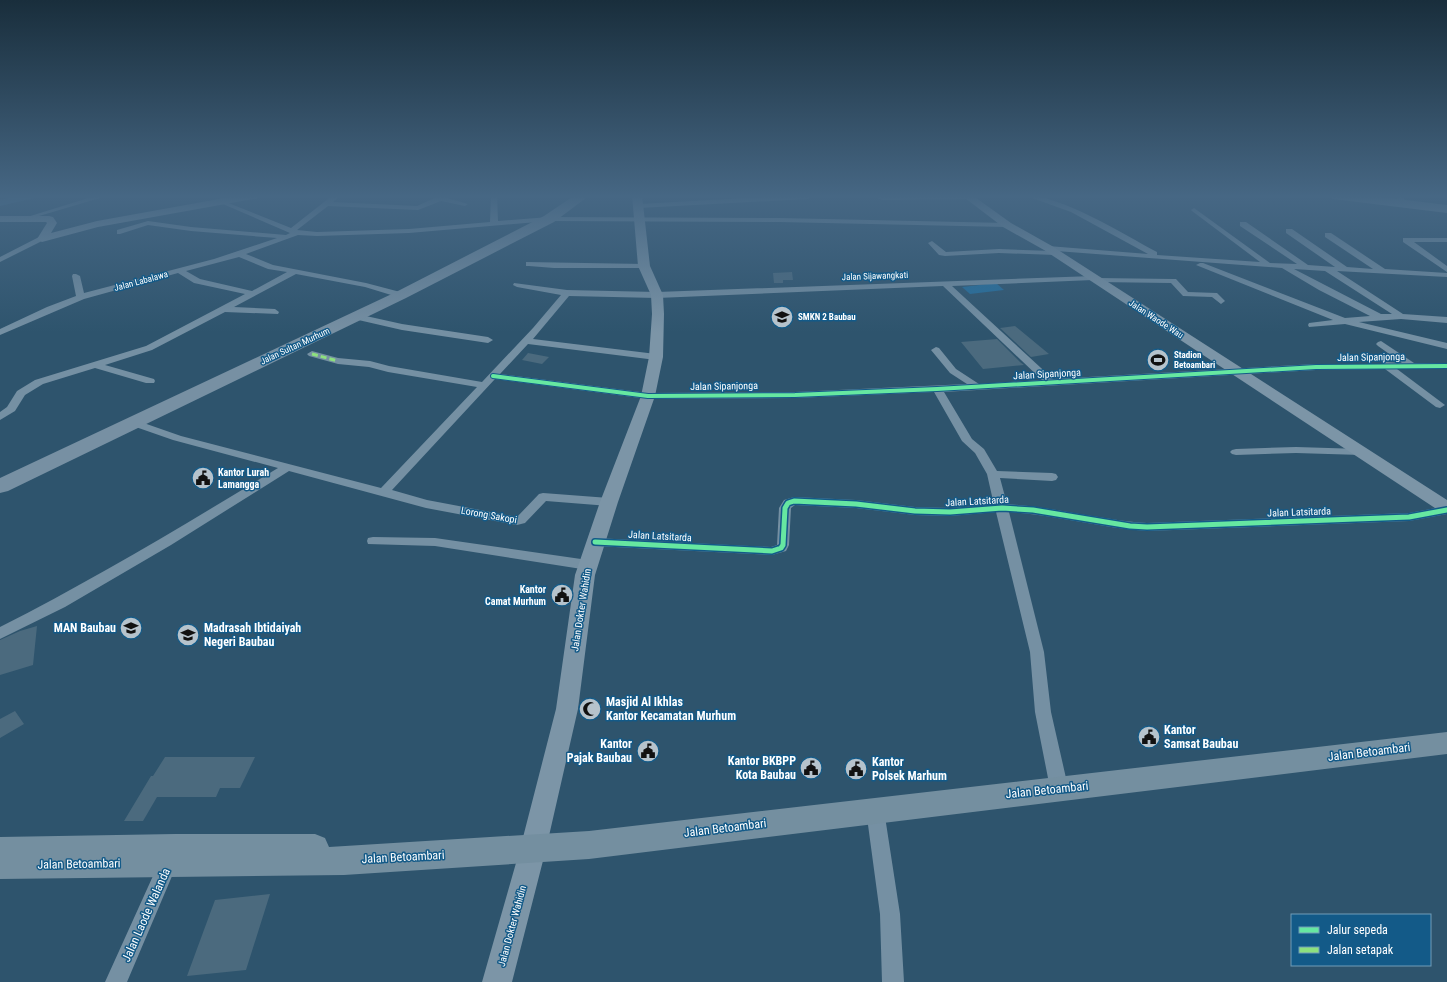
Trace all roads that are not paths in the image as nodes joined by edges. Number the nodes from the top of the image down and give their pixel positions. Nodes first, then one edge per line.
1 (38, 241) edge
2 (272, 241) edge
3 (506, 241) edge
4 (642, 241) edge
5 (1035, 241) edge
6 (1129, 241) edge
7 (1235, 241) edge
8 (1268, 241) edge
9 (1303, 241) edge
10 (1337, 241) edge
11 (1407, 241) edge
12 (932, 243) dead end
13 (1051, 250) junction
14 (239, 254) junction
15 (1160, 257) junction
16 (0, 260) edge
17 (1188, 260) junction
18 (529, 264) dead end
19 (1268, 265) junction
20 (644, 266) junction
21 (1283, 266) junction
22 (1307, 267) junction
23 (1326, 268) junction
24 (1345, 269) junction
25 (1447, 270) edge
26 (180, 271) junction
27 (1383, 271) junction
28 (294, 272) junction
29 (1447, 275) edge
30 (76, 276) dead end
31 (1095, 280) junction
32 (945, 284) junction
33 (517, 286) dead end
34 (252, 293) junction
35 (567, 293) junction
36 (401, 295) junction
37 (657, 295) junction
38 (81, 297) junction
39 (1221, 301) dead end
40 (222, 310) junction
41 (275, 312) dead end
42 (1401, 316) junction
43 (357, 317) junction
44 (1380, 317) junction
45 (1447, 320) edge
46 (1344, 321) junction
47 (1312, 325) dead end
48 (0, 332) edge
49 (488, 340) dead end
50 (526, 341) junction
51 (1381, 344) dead end
52 (1447, 346) edge
53 (936, 350) dead end
54 (312, 354) dead end
55 (656, 357) junction
56 (95, 365) junction
57 (1386, 365) junction
58 (1410, 365) junction
59 (1447, 366) edge
60 (1236, 372) junction
61 (493, 376) junction
62 (150, 381) dead end
63 (1051, 383) junction
64 (484, 385) junction
65 (978, 387) junction
66 (938, 389) junction
67 (648, 396) junction
68 (1440, 405) dead end
69 (0, 417) edge
70 (134, 423) junction
71 (1236, 452) dead end
72 (1361, 452) junction
73 (287, 467) junction
74 (993, 474) junction
75 (1052, 477) dead end
76 (0, 486) edge
77 (384, 492) junction
78 (609, 502) junction
79 (1002, 508) junction
80 (1446, 508) edge
81 (373, 541) dead end
82 (595, 542) junction
83 (588, 565) junction
84 (0, 634) edge
85 (1447, 733) edge
86 (1447, 743) edge
87 (1253, 761) junction
88 (1056, 778) junction
89 (875, 810) junction
90 (534, 844) junction
91 (0, 851) edge
92 (172, 855) junction
93 (0, 865) edge
94 (116, 982) edge
95 (497, 982) edge
96 (893, 982) edge

1 - 16 street
2 - 14 street, Jalan Labalawa
3 - 36 highway, Jalan Sultan Murhum
4 - 20 street, Jalan Dokter Wahidin
5 - 13 street, Jalan Waode Wau
6 - 15 street
7 - 19 street
8 - 22 street
9 - 24 street
10 - 27 street
11 - 25 street
12 - 13 street
13 - 15 street
13 - 31 street, Jalan Waode Wau
14 - 26 street, Jalan Labalawa
14 - 28 street
15 - 17 street
17 - 19 street
17 - 46 street
18 - 20 street
19 - 21 street
20 - 37 street, Jalan Dokter Wahidin
21 - 22 street
21 - 44 street
22 - 23 street
23 - 24 street
23 - 42 street
24 - 27 street
26 - 34 street
26 - 38 street, Jalan Labalawa
27 - 29 street
28 - 34 street
28 - 36 street
30 - 38 street
31 - 32 street, Jalan Sijawangkati
31 - 39 street, Jalan Sijawangkati
31 - 60 street, Jalan Waode Wau
32 - 37 street, Jalan Sijawangkati
32 - 63 street
33 - 35 street, Jalan Sijawangkati
34 - 40 street
35 - 37 street, Jalan Sijawangkati
35 - 50 street
36 - 43 highway, Jalan Sultan Murhum
37 - 55 street, Jalan Dokter Wahidin
38 - 48 street, Jalan Labalawa
40 - 41 street
40 - 56 street
42 - 44 street
42 - 45 street
43 - 49 street
43 - 70 highway, Jalan Sultan Murhum
44 - 46 street
46 - 47 street
46 - 52 street
50 - 55 street
50 - 61 street
51 - 58 street
53 - 65 street
54 - 64 street
55 - 67 street, Jalan Dokter Wahidin
56 - 62 street
56 - 69 street
57 - 58 street, Jalan Sipanjonga
57 - 60 street, Jalan Sipanjonga
57 - 68 street
58 - 59 street, Jalan Sipanjonga
60 - 63 street, Jalan Sipanjonga
60 - 72 street, Jalan Waode Wau
61 - 64 street
61 - 67 street, Jalan Sipanjonga
63 - 65 street, Jalan Sipanjonga
64 - 77 street
65 - 66 street, Jalan Sipanjonga
66 - 67 street, Jalan Sipanjonga
66 - 74 street
67 - 78 street, Jalan Dokter Wahidin
70 - 73 street
70 - 76 highway, Jalan Sultan Murhum
71 - 72 street
72 - 80 street, Jalan Waode Wau
73 - 77 street
73 - 84 street
74 - 75 street
74 - 79 street
77 - 78 street, Lorong Sakopi
78 - 82 street, Jalan Dokter Wahidin
79 - 80 street, Jalan Latsitarda
79 - 82 street, Jalan Latsitarda
79 - 88 street
81 - 83 street
82 - 83 street, Jalan Dokter Wahidin
83 - 90 street, Jalan Dokter Wahidin
85 - 87 main road, Jalan Betoambari
86 - 87 main road, Jalan Betoambari
87 - 88 main road, Jalan Betoambari
87 - 89 main road, Jalan Betoambari
88 - 90 main road, Jalan Betoambari
89 - 90 main road, Jalan Betoambari
89 - 96 street
90 - 92 main road, Jalan Betoambari
90 - 95 street, Jalan Dokter Wahidin
91 - 92 main road, Jalan Betoambari
92 - 93 main road, Jalan Betoambari
92 - 94 street, Jalan Laode Walanda

